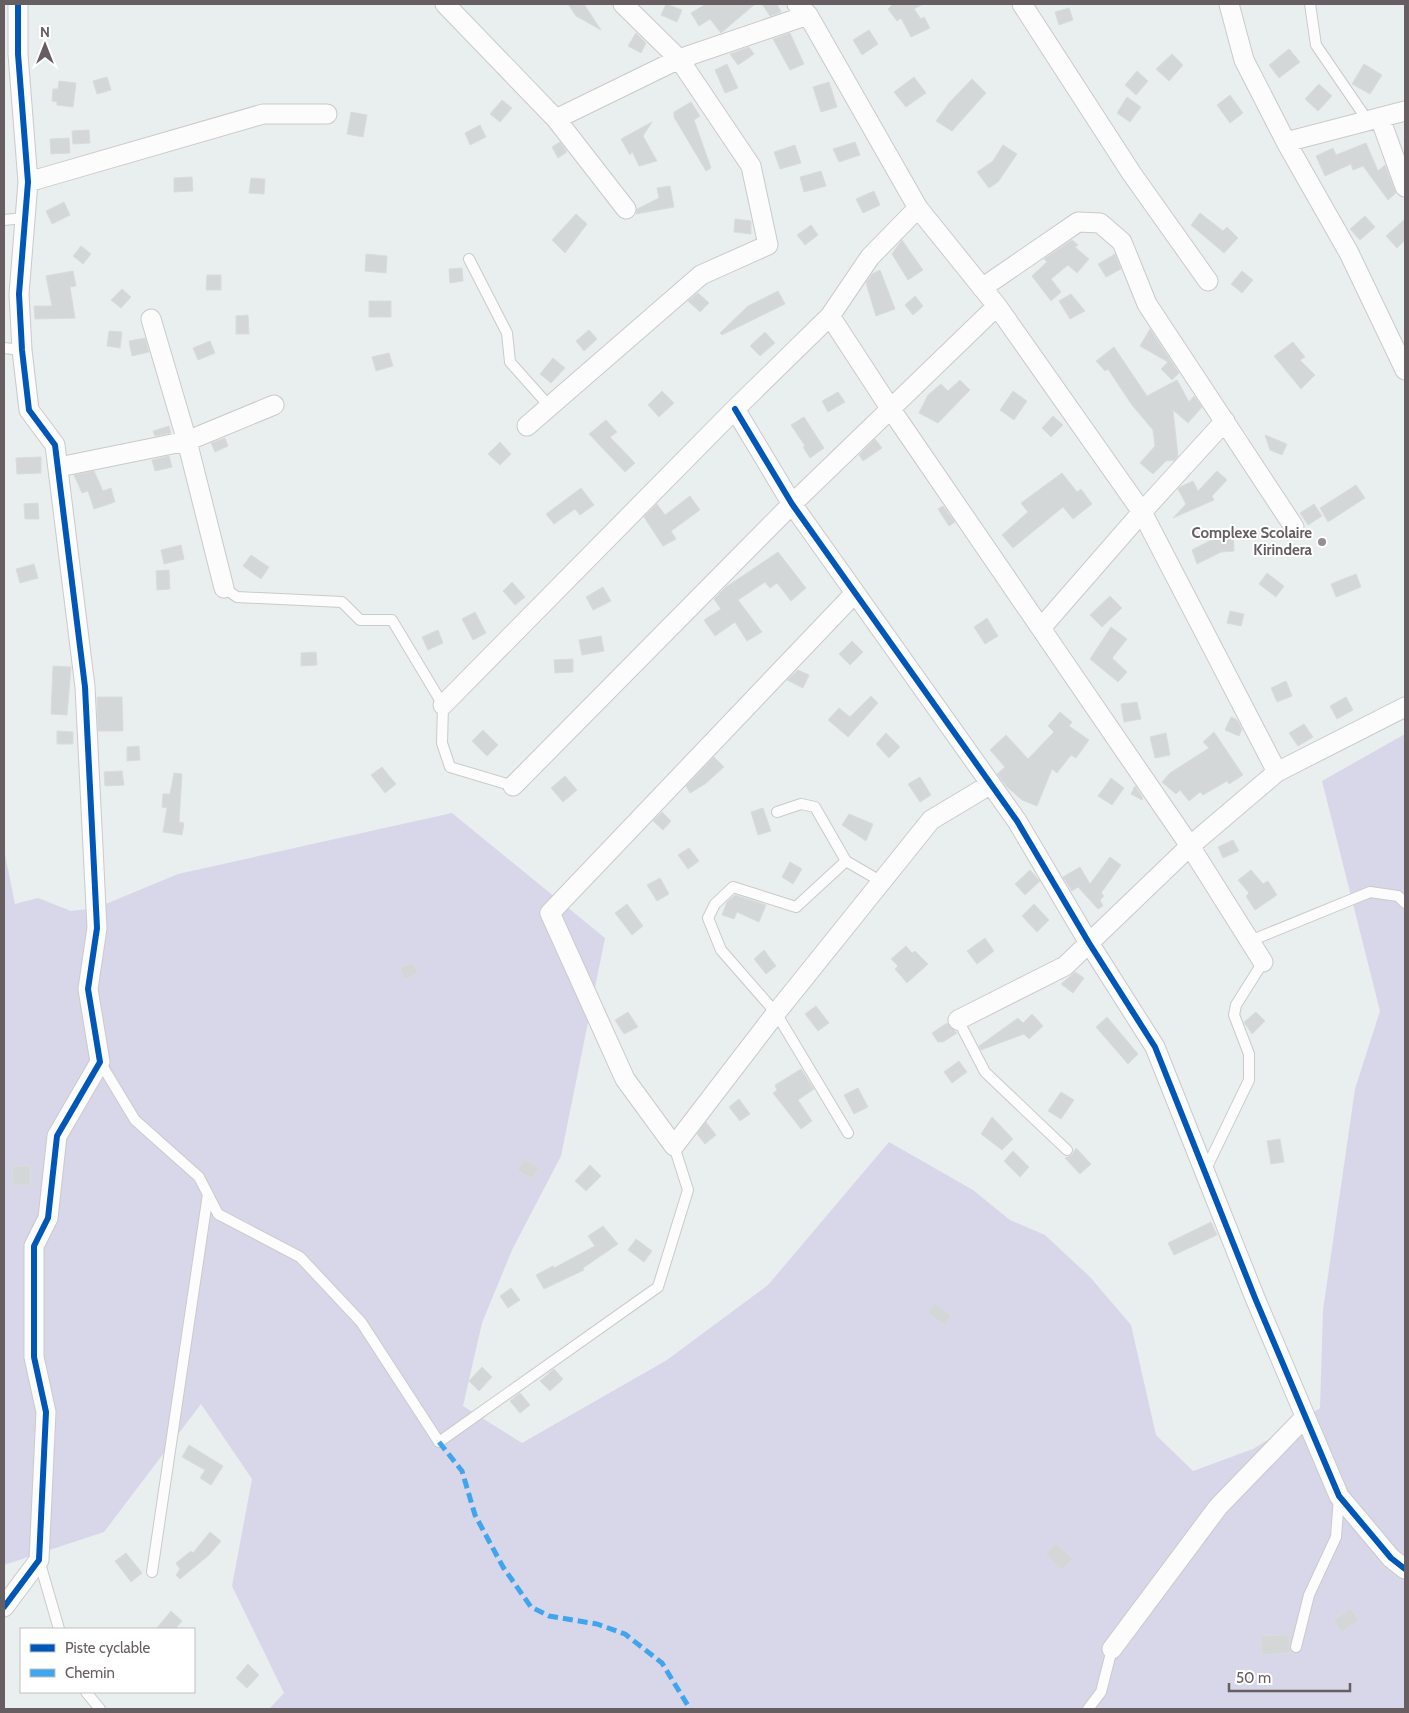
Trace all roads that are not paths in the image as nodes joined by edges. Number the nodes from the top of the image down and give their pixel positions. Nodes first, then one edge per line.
1 (18, 4) edge
2 (445, 4) edge
3 (623, 4) edge
4 (1022, 4) edge
5 (1229, 4) edge
6 (1310, 4) edge
7 (806, 8) edge
8 (11, 52) edge
9 (679, 59) junction
10 (1405, 111) edge
11 (327, 114) dead end
12 (556, 119) junction
13 (1374, 119) junction
14 (1286, 142) junction
15 (28, 182) junction
16 (1405, 187) edge
17 (918, 208) junction
18 (626, 209) dead end
19 (24, 218) junction
20 (4, 220) edge
21 (469, 259) dead end
22 (1208, 281) dead end
23 (982, 288) junction
24 (997, 306) junction
25 (830, 316) junction
26 (151, 319) dead end
27 (13, 349) edge
28 (1405, 370) edge
29 (274, 404) dead end
30 (550, 407) junction
31 (890, 408) junction
32 (735, 409) junction
33 (1226, 421) junction
34 (526, 426) dead end
35 (187, 441) junction
36 (59, 467) junction
37 (792, 504) junction
38 (1142, 512) junction
39 (1294, 527) dead end
40 (224, 588) joint
41 (855, 593) junction
42 (1041, 628) junction
43 (444, 705) junction
44 (1405, 708) edge
45 (1277, 772) junction
46 (992, 784) junction
47 (513, 786) joint
48 (777, 812) dead end
49 (1190, 846) junction
50 (846, 861) junction
51 (882, 882) junction
52 (1405, 903) edge
53 (1250, 941) junction
54 (1089, 943) junction
55 (1263, 962) joint
56 (776, 1013) junction
57 (958, 1020) joint
58 (100, 1062) junction
59 (848, 1133) dead end
60 (674, 1146) junction
61 (1068, 1150) dead end
62 (1204, 1171) junction
63 (208, 1194) junction
64 (1305, 1417) junction
65 (1339, 1496) junction
66 (39, 1560) junction
67 (1405, 1569) edge
68 (152, 1572) dead end
69 (4, 1607) edge
70 (59, 1628) edge
71 (1296, 1648) dead end
72 (1112, 1649) joint
73 (87, 1693) edge
74 (100, 1709) edge
75 (1088, 1709) edge

1 - 8 street
2 - 12 street
3 - 9 street
4 - 22 street
5 - 14 street
6 - 13 lane
7 - 9 street
7 - 17 street
8 - 15 street
9 - 12 street
9 - 30 street
10 - 13 street
11 - 15 street
12 - 18 street
13 - 14 street
13 - 16 street
14 - 28 street
15 - 19 street
17 - 23 street
17 - 25 street
19 - 20 lane
19 - 27 street
21 - 30 lane
23 - 24 street
23 - 33 street
24 - 31 street
24 - 38 street
25 - 31 street
25 - 32 street
26 - 35 street
27 - 36 street
29 - 35 street
30 - 34 street
31 - 37 street
31 - 42 street
32 - 37 street
32 - 43 street
33 - 38 street
33 - 39 street
35 - 36 street
35 - 40 street
36 - 58 street
37 - 41 street
37 - 47 street
38 - 42 street
38 - 45 street
40 - 43 lane
41 - 46 street
41 - 60 street
42 - 49 street
43 - 47 lane
44 - 45 street
45 - 49 street
46 - 51 street
46 - 54 street
48 - 50 lane
49 - 53 street
49 - 54 street
50 - 51 lane
50 - 56 lane
51 - 56 street
52 - 53 lane
53 - 55 street
54 - 57 street
54 - 62 street
55 - 62 lane
56 - 59 lane
56 - 60 street
57 - 61 lane
58 - 63 lane
58 - 66 street
60 - 63 lane
62 - 64 street
63 - 68 lane
64 - 65 street
64 - 72 street
65 - 67 street
65 - 71 lane
66 - 69 street
66 - 70 lane
72 - 75 lane
73 - 74 lane

